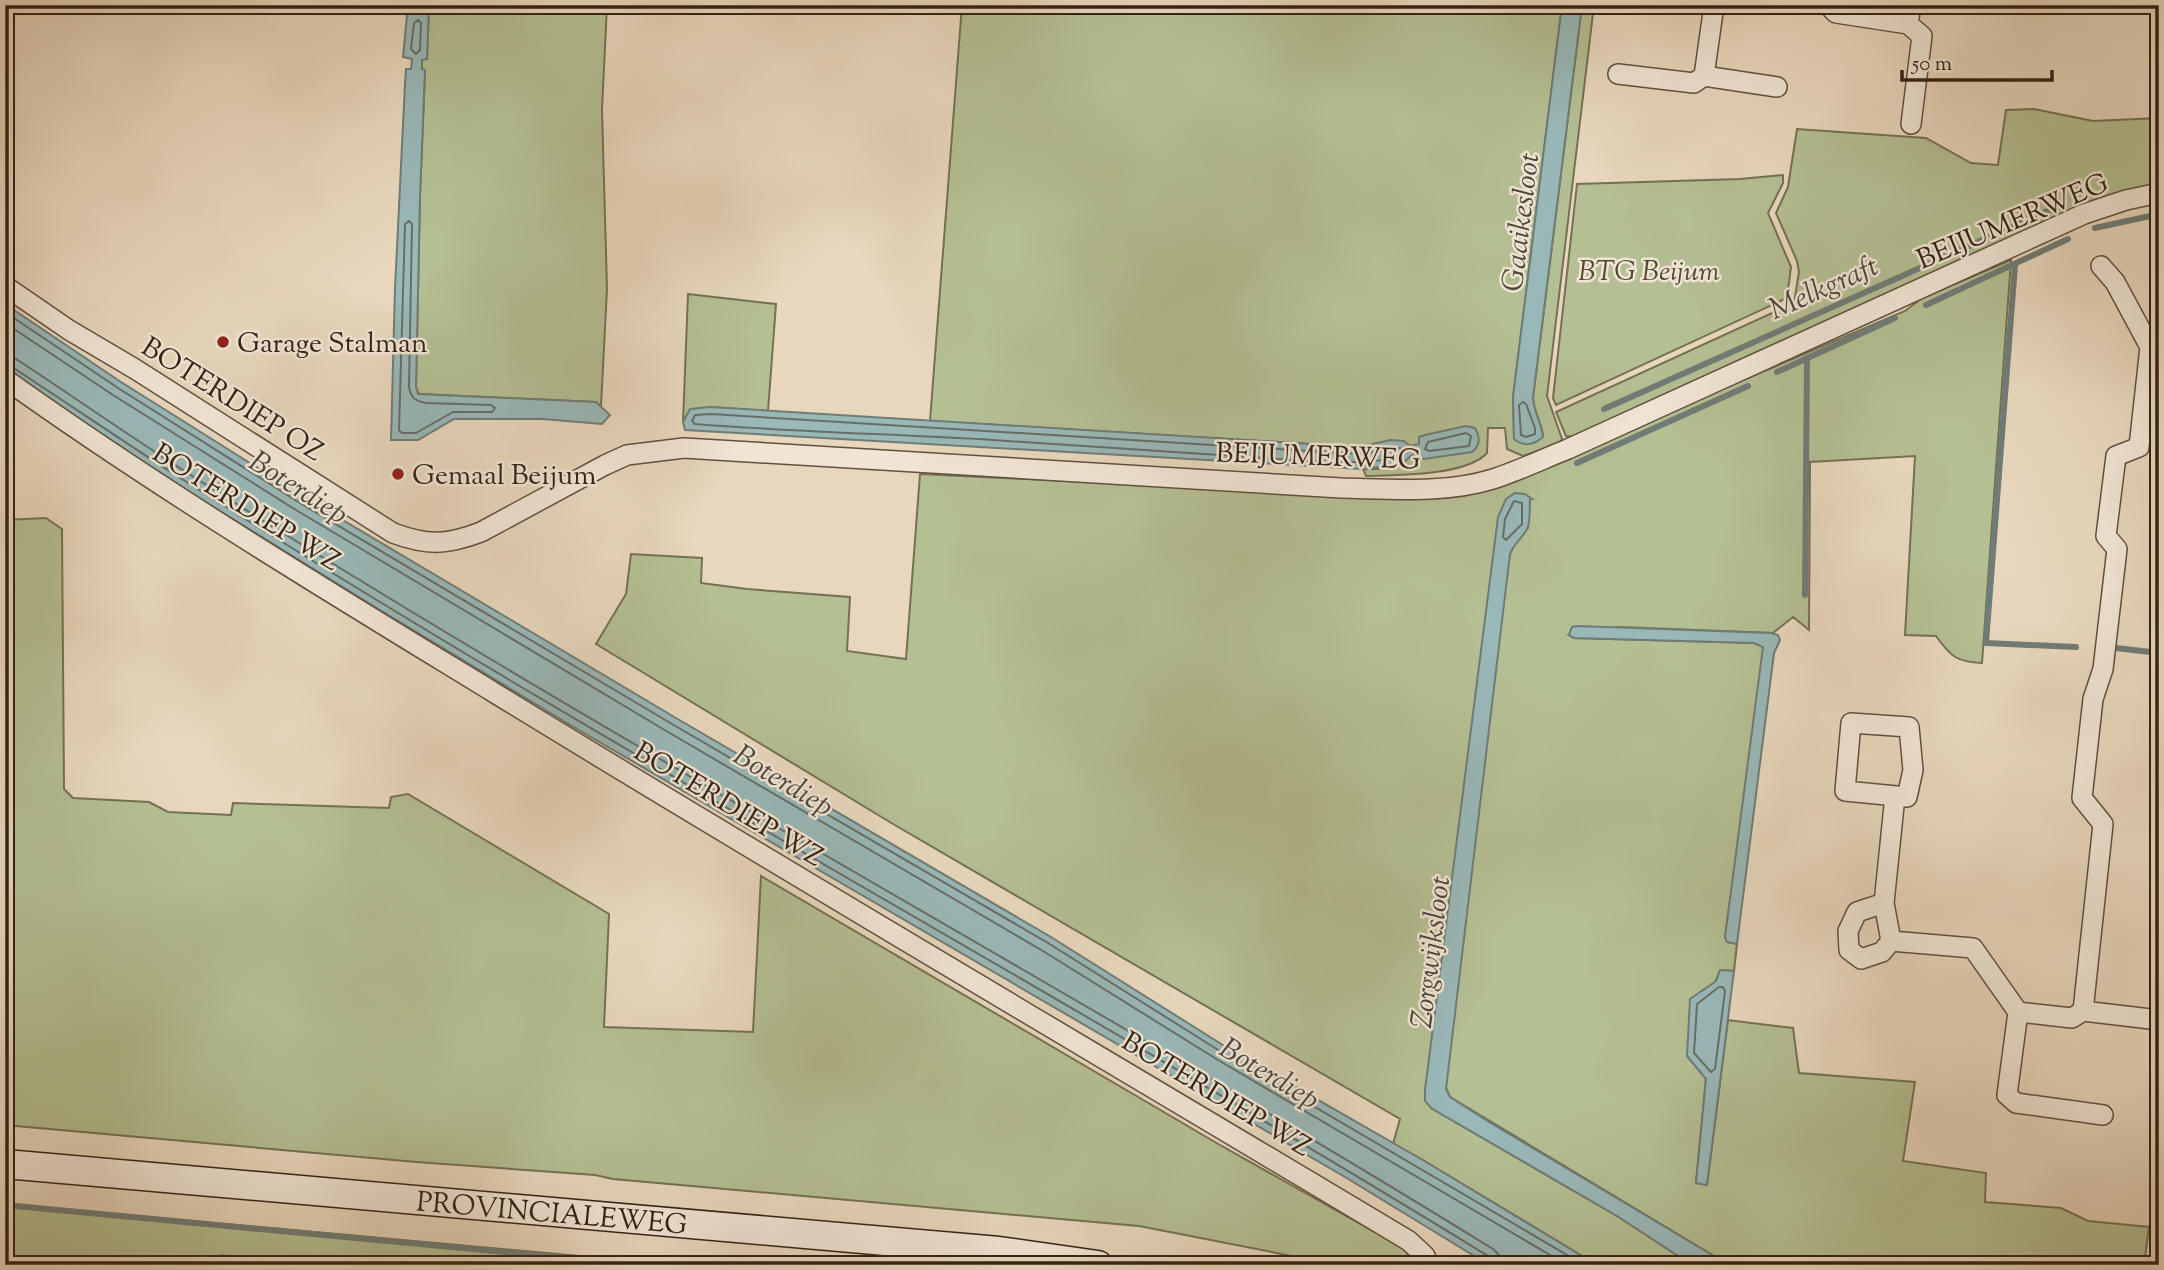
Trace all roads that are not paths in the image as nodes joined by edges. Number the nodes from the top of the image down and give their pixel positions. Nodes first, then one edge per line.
1 (1714, 5) edge
2 (1828, 5) edge
3 (1910, 15) edge
4 (1618, 74) dead end
5 (1704, 76) junction
6 (1777, 87) dead end
7 (1911, 124) dead end
8 (2159, 193) edge
9 (2101, 266) dead end
10 (5, 286) edge
11 (5, 379) edge
12 (2149, 448) edge
13 (438, 544) joint
14 (1895, 796) junction
15 (1884, 904) junction
16 (1891, 941) junction
17 (2083, 1011) junction
18 (2018, 1012) junction
19 (2159, 1020) edge
20 (2103, 1115) dead end
21 (5, 1164) edge
22 (1098, 1265) edge
23 (1429, 1265) edge

1 - 5 street
2 - 3 street
3 - 7 street
4 - 5 street
5 - 6 street
8 - 13 street, BEIJUMERWEG
9 - 12 street
10 - 13 street, BOTERDIEP OZ
11 - 23 street, BOTERDIEP WZ
12 - 17 street
14 - 14 street
14 - 15 street
15 - 16 street
15 - 16 street
16 - 18 street
17 - 18 street
17 - 19 street
18 - 20 street
21 - 22 main road, PROVINCIALEWEG

